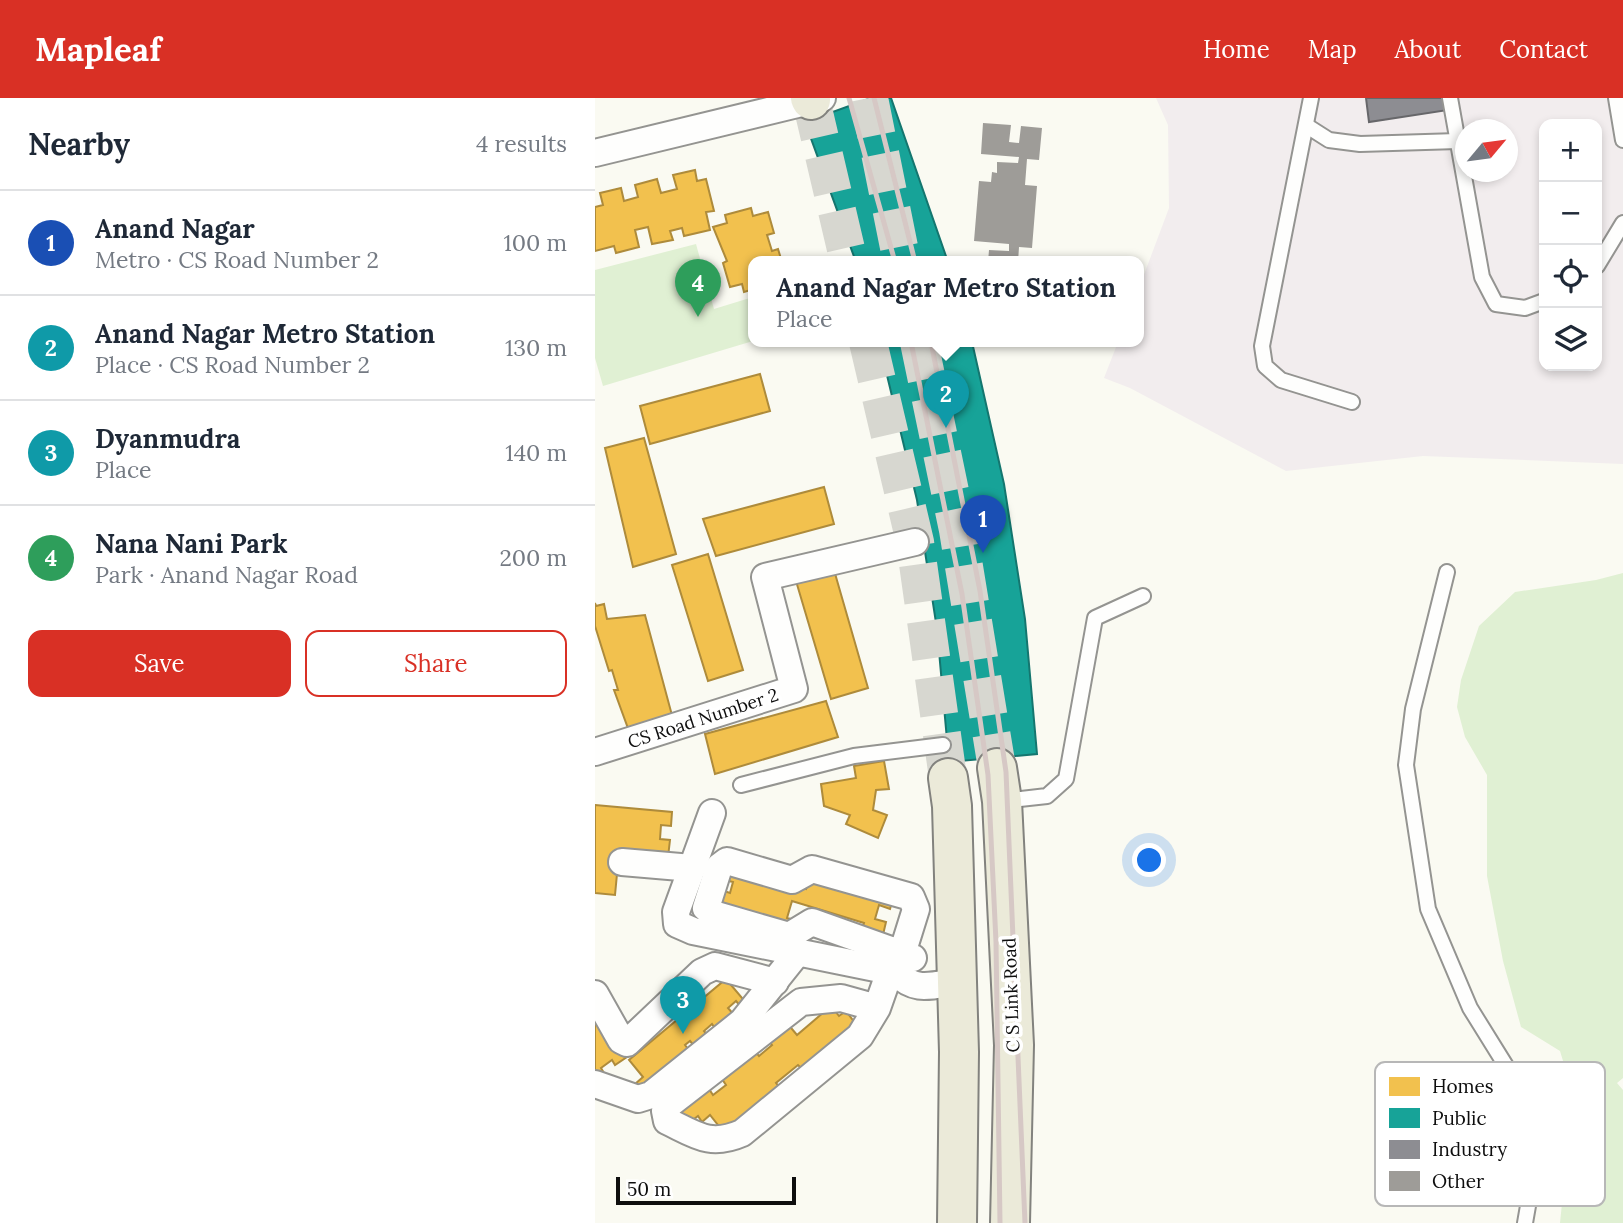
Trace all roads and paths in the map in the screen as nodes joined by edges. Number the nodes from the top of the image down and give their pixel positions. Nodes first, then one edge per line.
1 (1311, 98) edge
2 (1450, 98) edge
3 (1616, 98) edge
4 (814, 99) edge
5 (1455, 125) edge
6 (1307, 127) junction
7 (1623, 140) edge
8 (1455, 141) edge
9 (596, 147) edge
10 (1465, 182) edge
11 (1623, 223) edge
12 (1602, 258) edge
13 (1539, 303) edge
14 (1352, 402) dead end
15 (915, 542) dead end
16 (1447, 572) dead end
17 (1143, 596) dead end
18 (595, 752) edge
19 (946, 761) joint
20 (741, 785) dead end
21 (999, 785) joint
22 (712, 813) dead end
23 (622, 862) dead end
24 (692, 868) junction
25 (799, 952) junction
26 (900, 964) junction
27 (955, 964) junction
28 (775, 982) junction
29 (595, 994) edge
30 (877, 1008) junction
31 (1503, 1062) edge
32 (595, 1084) edge
33 (957, 1223) edge
34 (1010, 1223) edge

1 - 6 lane
2 - 5 lane
3 - 7 lane
4 - 9 street
6 - 8 lane
6 - 14 lane
10 - 13 lane
11 - 12 lane
15 - 18 street, CS Road Number 2
16 - 31 lane
17 - 21 lane
19 - 20 lane
19 - 27 main road
21 - 34 main road, C S Link Road
22 - 24 street
23 - 24 street
24 - 25 street
25 - 26 street
25 - 28 street
26 - 26 street
26 - 27 street
26 - 27 street
26 - 30 street
27 - 33 main road
28 - 29 street
28 - 32 street
30 - 30 street

